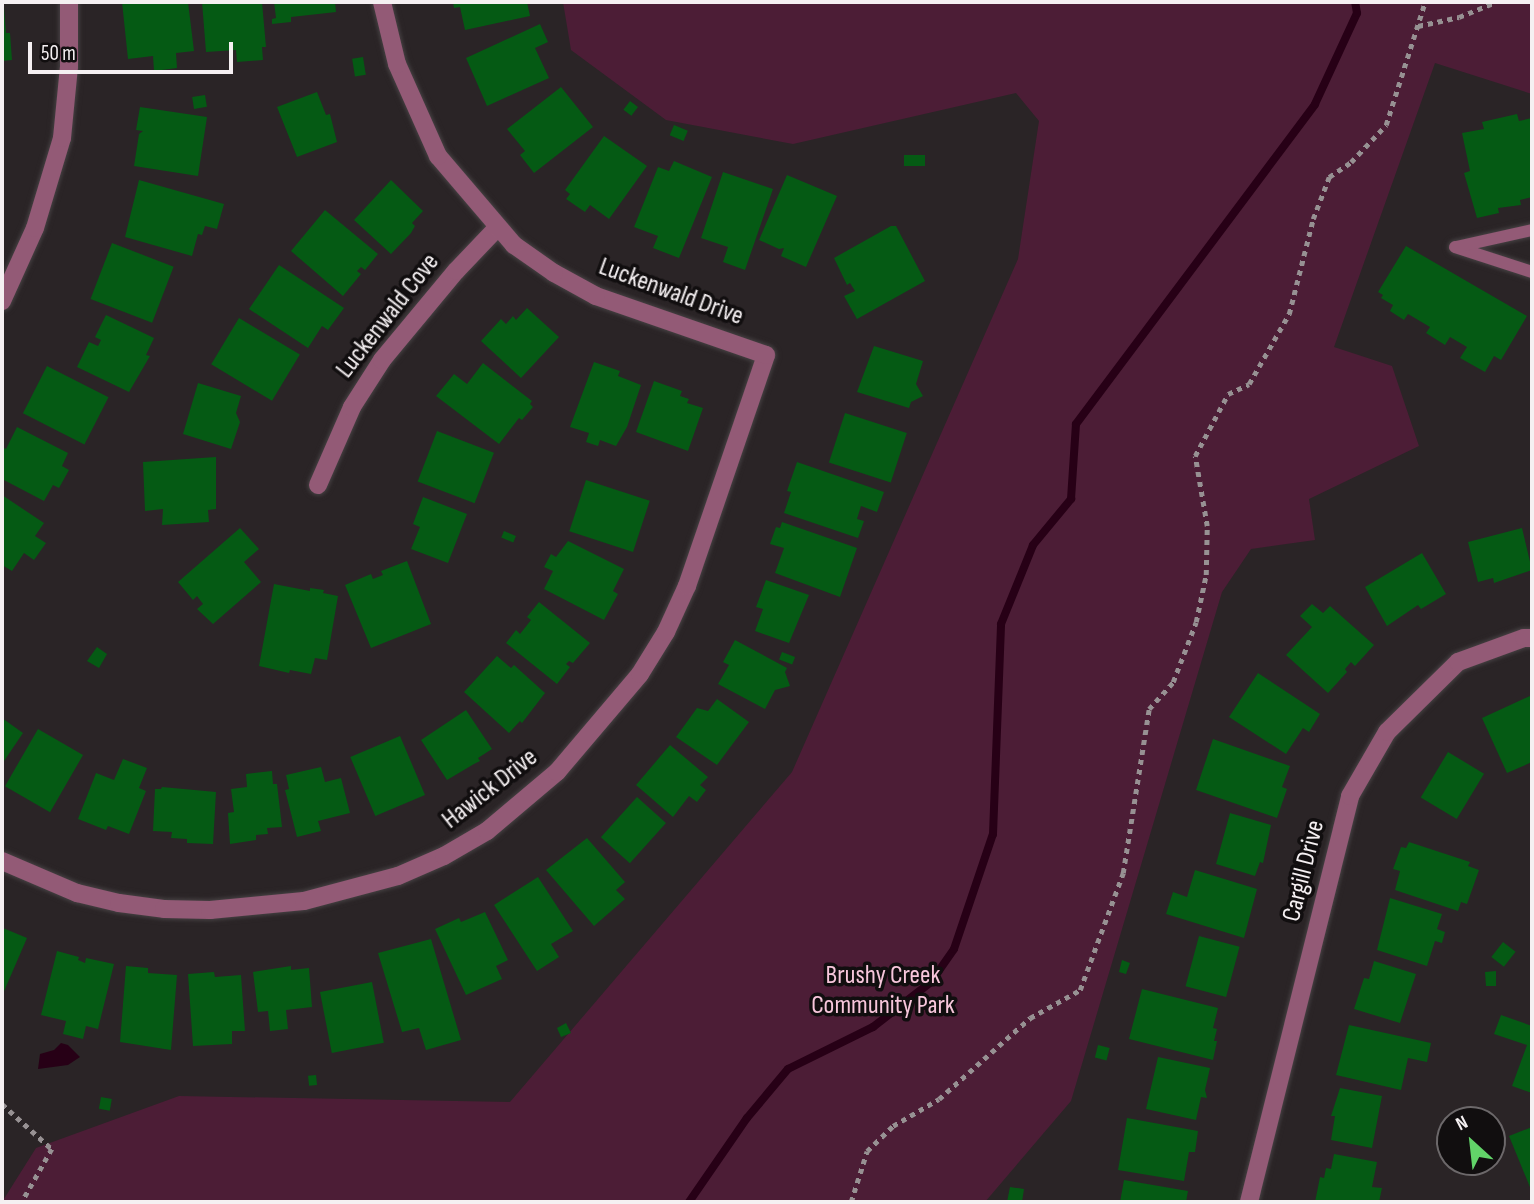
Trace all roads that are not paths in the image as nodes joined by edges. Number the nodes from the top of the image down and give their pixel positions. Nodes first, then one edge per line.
1 (69, 2) edge
2 (383, 2) edge
3 (497, 228) junction
4 (1532, 230) edge
5 (1532, 272) edge
6 (2, 301) edge
7 (766, 355) joint
8 (318, 485) dead end
9 (1532, 638) edge
10 (2, 861) edge
11 (1249, 1202) edge

1 - 6 street
2 - 3 street, Luckenwald Drive
3 - 7 street, Luckenwald Drive
3 - 8 street, Luckenwald Cove
4 - 5 lane
7 - 10 street, Hawick Drive
9 - 11 street, Cargill Drive

